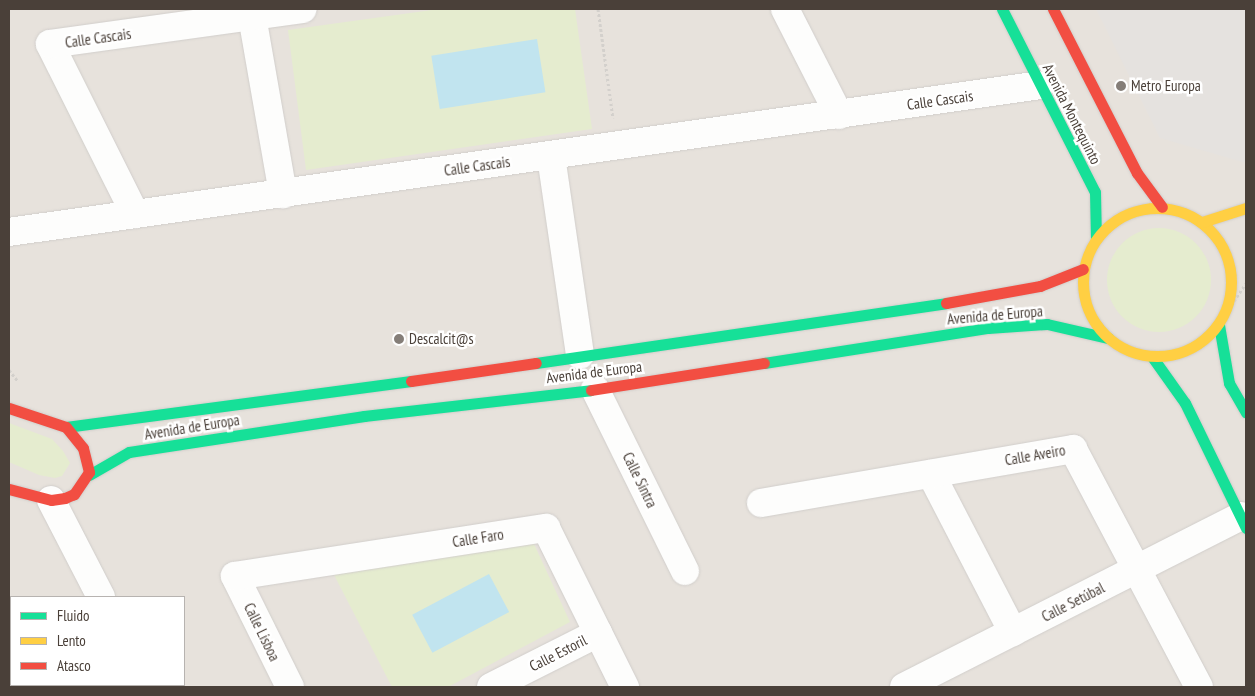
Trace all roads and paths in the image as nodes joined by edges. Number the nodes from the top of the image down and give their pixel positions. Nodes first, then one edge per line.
1 (303, 9) edge
2 (598, 9) edge
3 (785, 9) edge
4 (1002, 9) edge
5 (1053, 9) edge
6 (262, 13) edge
7 (1040, 85) junction
8 (839, 115) junction
9 (617, 146) junction
10 (551, 156) junction
11 (283, 194) junction
12 (1162, 208) junction
13 (1246, 208) edge
14 (135, 214) junction
15 (1202, 222) junction
16 (9, 232) edge
17 (1096, 238) junction
18 (1082, 269) junction
19 (1242, 275) dead end
20 (1231, 298) junction
21 (1219, 325) junction
22 (1108, 338) junction
23 (580, 355) junction
24 (1153, 358) junction
25 (595, 389) junction
26 (9, 408) edge
27 (1246, 413) edge
28 (66, 427) junction
29 (931, 474) junction
30 (89, 475) junction
31 (9, 488) edge
32 (51, 500) junction
33 (762, 503) dead end
34 (1244, 522) edge
35 (1136, 569) junction
36 (685, 571) dead end
37 (234, 576) joint
38 (100, 596) edge
39 (1013, 632) junction
40 (598, 633) junction
41 (933, 681) edge
42 (290, 687) edge
43 (491, 687) edge
44 (625, 687) edge
45 (904, 687) edge
46 (1199, 687) edge

1 - 6 street, Calle Cascais
2 - 9 path
3 - 8 street
4 - 7 main road, Avenida Montequinto
5 - 12 main road, Avenida Montequinto
6 - 11 street
6 - 14 street, Calle Cascais
7 - 8 street, Calle Cascais
7 - 17 main road, Avenida Montequinto
8 - 9 street, Calle Cascais
9 - 10 street, Calle Cascais
10 - 11 street, Calle Cascais
10 - 23 street
11 - 14 street, Calle Cascais
12 - 15 main road
12 - 17 main road
13 - 15 main road
14 - 16 street, Calle Cascais
15 - 20 main road
17 - 18 main road
18 - 22 main road
18 - 23 main road, Avenida de Europa
19 - 20 main road
20 - 21 main road
21 - 24 main road
21 - 27 main road
22 - 24 main road
22 - 25 main road, Avenida de Europa
23 - 28 main road, Avenida de Europa
24 - 34 main road
25 - 30 main road, Avenida de Europa
25 - 36 street, Calle Sintra
26 - 28 main road
28 - 30 main road
29 - 33 street, Calle Aveiro
29 - 35 street, Calle Aveiro
29 - 39 street
30 - 32 main road
31 - 32 main road
32 - 38 street
34 - 35 street, Calle Setúbal
35 - 39 street, Calle Setúbal
35 - 46 street, Calle Aveiro
37 - 40 street, Calle Faro
37 - 42 street, Calle Lisboa
39 - 41 street, Calle Setúbal
40 - 43 street, Calle Estoril
40 - 44 street, Calle Faro
41 - 45 street, Calle Setúbal

